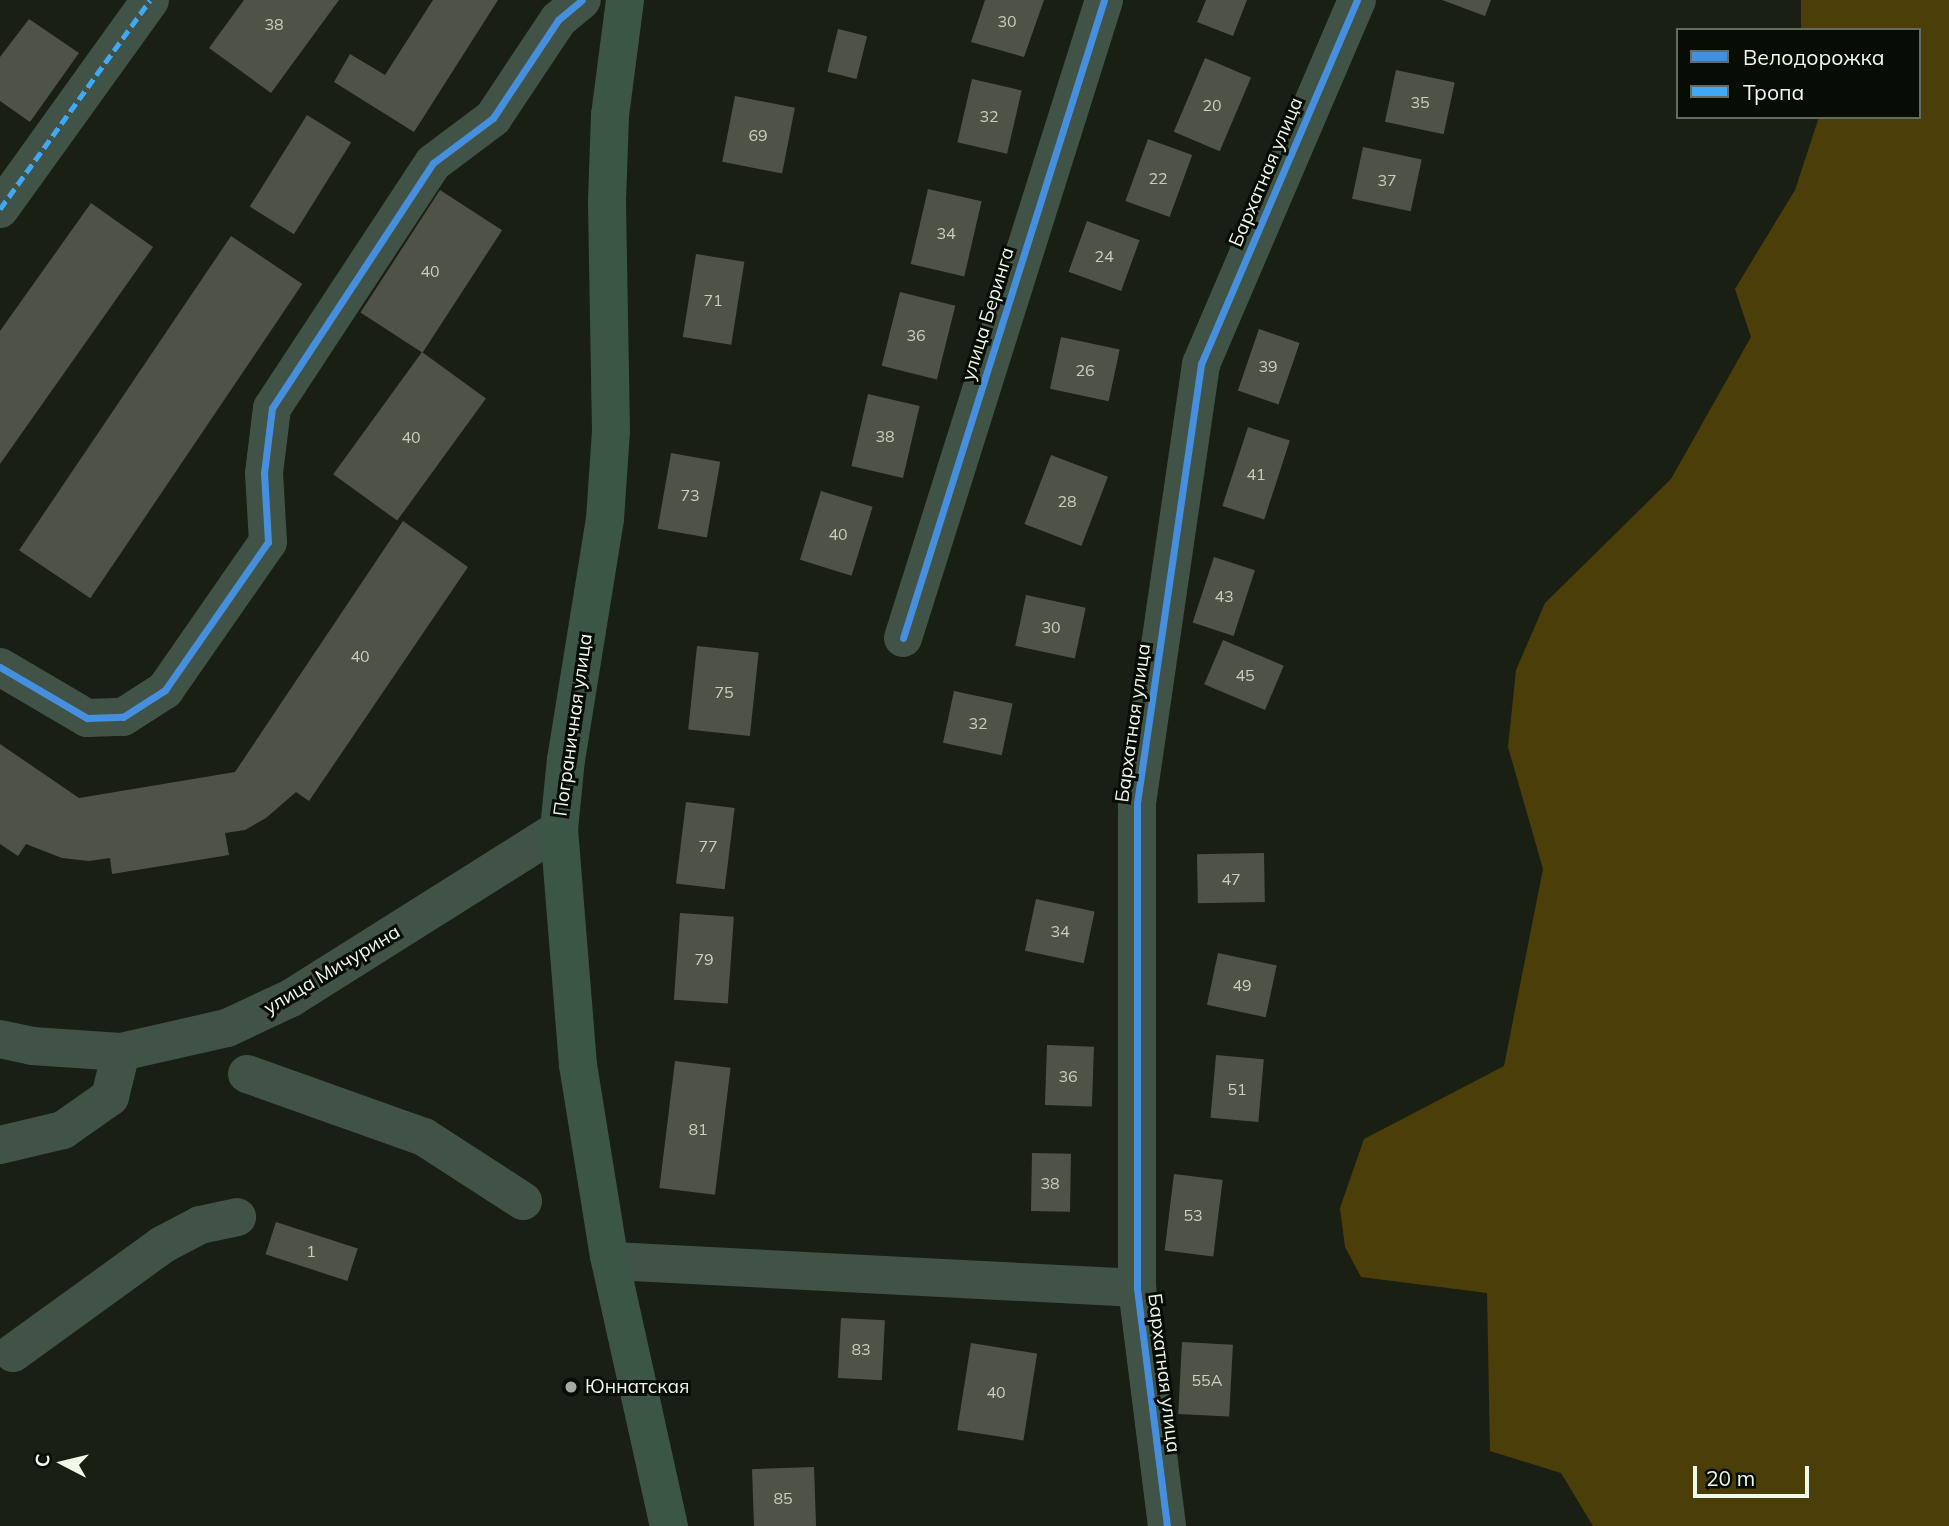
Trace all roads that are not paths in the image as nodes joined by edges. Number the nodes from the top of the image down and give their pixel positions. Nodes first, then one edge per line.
1 (150, 0) edge
2 (582, 0) edge
3 (625, 0) edge
4 (1104, 0) edge
5 (1357, 0) edge
6 (0, 209) edge
7 (903, 638) dead end
8 (0, 667) edge
9 (559, 829) junction
10 (0, 1039) edge
11 (121, 1052) junction
12 (247, 1074) dead end
13 (0, 1145) edge
14 (523, 1201) dead end
15 (237, 1217) dead end
16 (613, 1261) junction
17 (1137, 1288) junction
18 (13, 1353) dead end
19 (669, 1526) edge
20 (1167, 1526) edge

1 - 6 street
2 - 8 street
3 - 9 main road, Пограничная улица
4 - 7 street, улица Беринга
5 - 17 street, Бархатная улица
9 - 11 street, улица Мичурина
9 - 16 main road, Пограничная улица
10 - 11 street, улица Мичурина
11 - 13 street
12 - 14 street
15 - 18 street
16 - 17 street
16 - 19 main road, Пограничная улица
17 - 20 street, Бархатная улица

